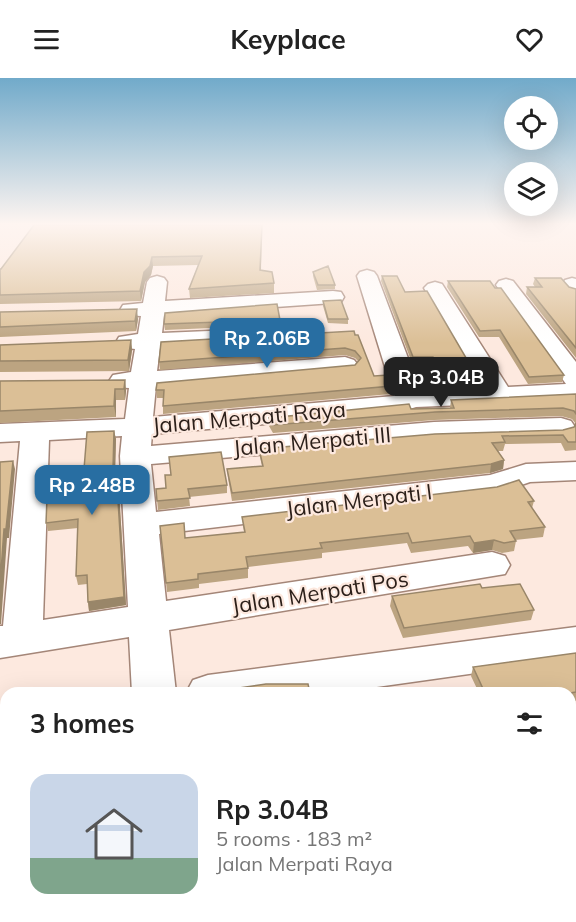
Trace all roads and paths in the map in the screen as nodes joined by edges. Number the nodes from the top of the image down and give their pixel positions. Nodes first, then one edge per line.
1 (367, 276) dead end
2 (233, 281) edge
3 (506, 285) dead end
4 (435, 288) dead end
5 (119, 293) edge
6 (155, 295) junction
7 (333, 297) dead end
8 (235, 304) junction
9 (106, 311) edge
10 (332, 333) edge
11 (148, 342) junction
12 (103, 343) edge
13 (345, 365) edge
14 (576, 380) edge
15 (95, 381) edge
16 (143, 381) junction
17 (576, 392) edge
18 (498, 394) junction
19 (417, 399) junction
20 (561, 427) dead end
21 (35, 431) junction
22 (434, 431) junction
23 (0, 433) edge
24 (136, 441) junction
25 (576, 471) edge
26 (140, 525) junction
27 (492, 565) dead end
28 (147, 620) junction
29 (576, 643) edge
30 (6, 646) edge
31 (153, 687) edge
32 (252, 687) edge

1 - 19 street
2 - 8 street
3 - 14 street
4 - 18 street
5 - 6 street
6 - 8 street
6 - 9 street
6 - 11 street
7 - 8 street
10 - 11 street
11 - 12 street
11 - 16 street
13 - 16 street
15 - 16 street
16 - 24 street
17 - 18 street, Jalan Merpati Raya
18 - 19 street, Jalan Merpati Raya
19 - 22 street
19 - 24 street, Jalan Merpati Raya
20 - 22 street, Jalan Merpati III
21 - 23 street
21 - 24 street
21 - 30 street
22 - 24 street, Jalan Merpati III
24 - 26 street
25 - 26 street, Jalan Merpati I
26 - 28 street
27 - 28 street, Jalan Merpati Pos
28 - 30 street, Jalan Merpati Pos
28 - 31 street
29 - 32 street

